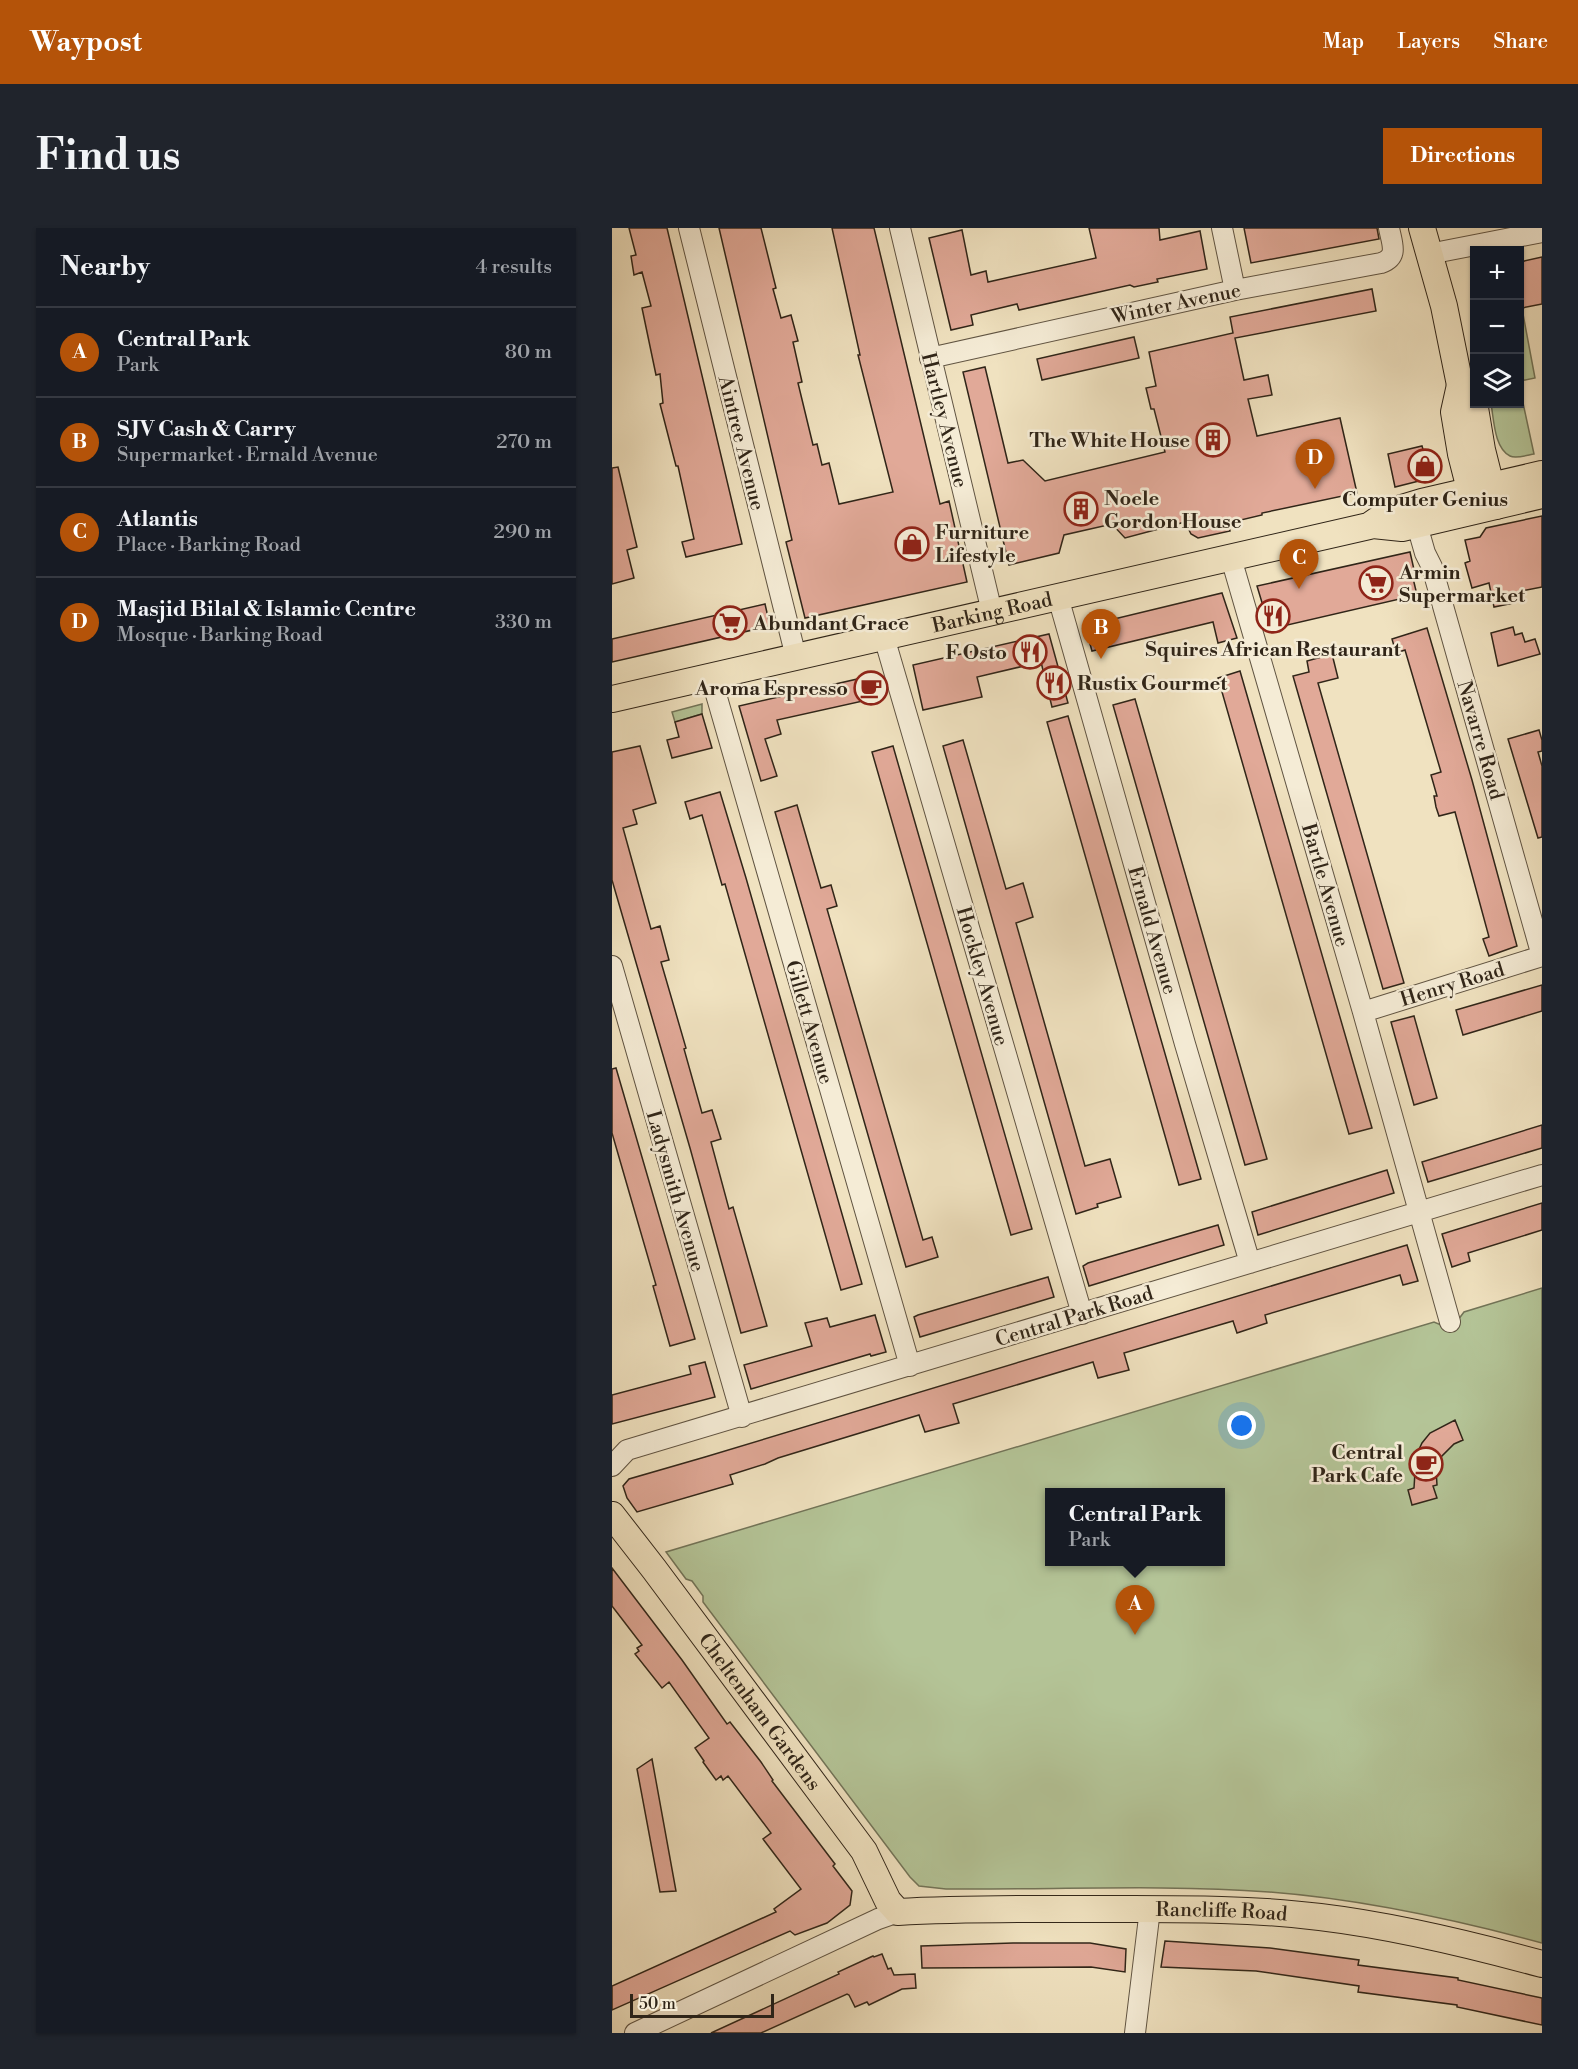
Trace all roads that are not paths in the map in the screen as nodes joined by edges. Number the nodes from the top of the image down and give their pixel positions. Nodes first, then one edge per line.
1 (689, 228) edge
2 (900, 228) edge
3 (1222, 228) edge
4 (1389, 228) edge
5 (1422, 228) edge
6 (1542, 232) edge
7 (1430, 254) junction
8 (1236, 290) junction
9 (930, 358) junction
10 (1542, 474) edge
11 (1542, 495) edge
12 (1483, 498) junction
13 (1373, 525) junction
14 (1417, 525) junction
15 (1230, 558) junction
16 (1058, 597) junction
17 (992, 612) junction
18 (884, 637) junction
19 (796, 657) junction
20 (711, 677) junction
21 (612, 699) edge
22 (1542, 956) edge
23 (612, 966) edge
24 (1363, 1012) junction
25 (1542, 1175) edge
26 (1418, 1212) junction
27 (1250, 1263) junction
28 (1082, 1314) junction
29 (1450, 1322) dead end
30 (910, 1366) junction
31 (742, 1417) junction
32 (612, 1466) edge
33 (612, 1515) edge
34 (1150, 1909) junction
35 (898, 1912) junction
36 (1542, 1964) edge
37 (634, 2033) edge
38 (1135, 2033) edge

1 - 19 street, Aintree Avenue
2 - 9 street, Hartley Avenue
3 - 8 street
4 - 8 street, Winter Avenue
5 - 7 main road
6 - 7 street
7 - 12 main road
8 - 9 street, Winter Avenue
9 - 17 street, Hartley Avenue
10 - 12 main road, Barking Road
11 - 12 main road, Barking Road
12 - 13 main road, Barking Road
12 - 14 main road, Barking Road
13 - 14 main road, Barking Road
13 - 15 main road, Barking Road
14 - 22 street, Navarre Road
15 - 16 main road, Barking Road
15 - 24 street, Bartle Avenue
16 - 17 main road, Barking Road
16 - 27 street, Ernald Avenue
17 - 18 main road, Barking Road
18 - 19 main road, Barking Road
18 - 28 street, Hockley Avenue
19 - 20 main road, Barking Road
20 - 21 main road, Barking Road
20 - 30 street, Gillett Avenue
22 - 24 street, Henry Road
23 - 31 street, Ladysmith Avenue
24 - 26 street, Bartle Avenue
25 - 26 street, Central Park Road
26 - 27 street, Central Park Road
26 - 29 street, Bartle Avenue
27 - 28 street, Central Park Road
28 - 30 street, Central Park Road
30 - 31 street, Central Park Road
31 - 32 street, Central Park Road
33 - 35 main road, Cheltenham Gardens
34 - 35 main road, Rancliffe Road
34 - 36 main road, Rancliffe Road
34 - 38 street
35 - 37 street

